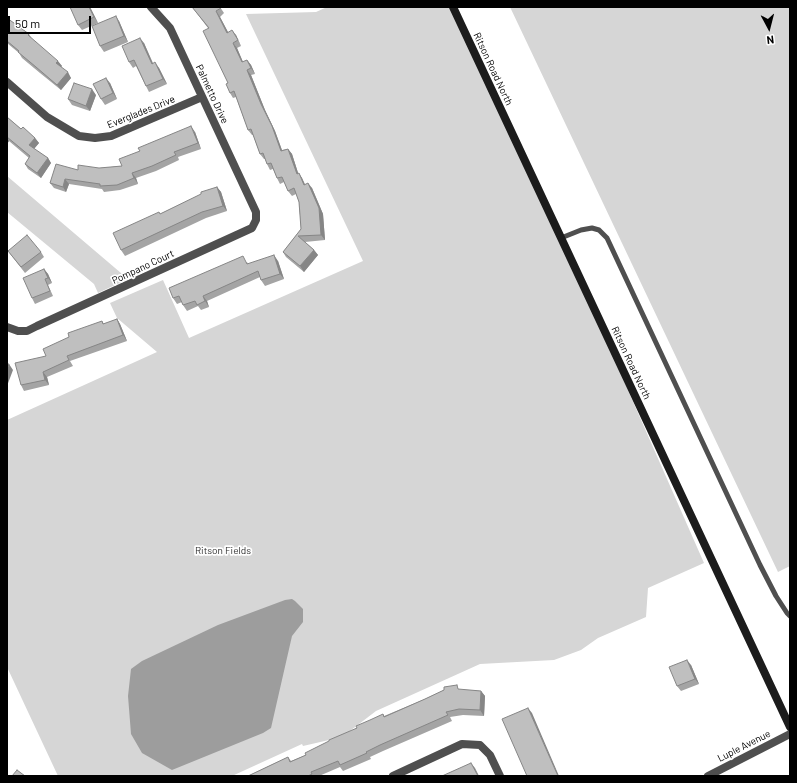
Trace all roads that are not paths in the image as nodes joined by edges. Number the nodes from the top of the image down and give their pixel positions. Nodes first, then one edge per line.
1 (151, 7) edge
2 (453, 7) edge
3 (7, 82) edge
4 (202, 97) junction
5 (248, 194) joint
6 (561, 238) junction
7 (7, 327) edge
8 (790, 616) edge
9 (790, 726) edge
10 (790, 734) edge
11 (393, 776) edge
12 (500, 776) edge
13 (708, 776) edge

1 - 4 street, Palmetto Drive
2 - 6 main road, Ritson Road North
3 - 4 street, Everglades Drive
4 - 5 street, Palmetto Drive
5 - 7 street, Pompano Court
6 - 8 lane
6 - 9 main road, Ritson Road North
10 - 13 street, Luple Avenue
11 - 12 street

